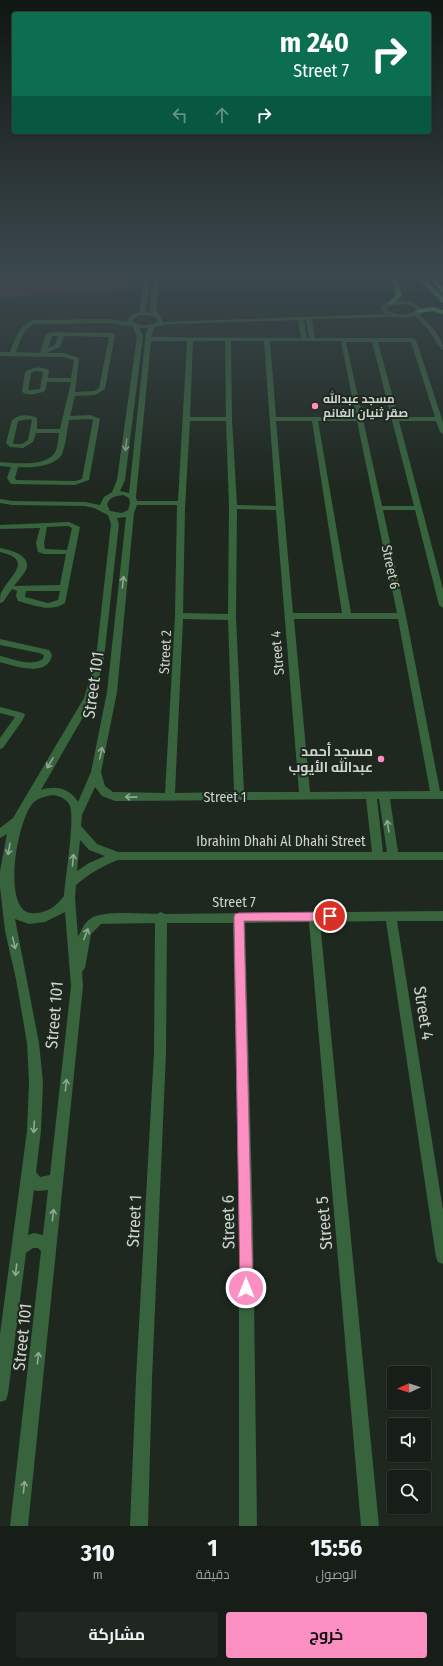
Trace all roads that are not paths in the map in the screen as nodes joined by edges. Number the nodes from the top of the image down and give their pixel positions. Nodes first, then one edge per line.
1 (15, 347) edge
2 (45, 347) edge
3 (55, 347) edge
4 (110, 347) edge
5 (139, 347) edge
6 (148, 347) edge
7 (190, 347) edge
8 (228, 347) edge
9 (268, 347) edge
10 (345, 347) edge
11 (376, 347) edge
12 (416, 347) edge
13 (44, 352) junction
14 (0, 354) edge
15 (12, 354) junction
16 (44, 380) dead end
17 (74, 380) junction
18 (72, 394) junction
19 (131, 405) junction
20 (142, 406) junction
21 (66, 418) junction
22 (129, 418) junction
23 (141, 419) junction
24 (187, 419) junction
25 (229, 419) junction
26 (273, 419) junction
27 (360, 419) junction
28 (395, 419) junction
29 (439, 419) junction
30 (315, 420) junction
31 (33, 431) junction
32 (63, 431) junction
33 (443, 432) edge
34 (0, 464) edge
35 (15, 464) junction
36 (115, 494) junction
37 (106, 499) junction
38 (0, 500) edge
39 (12, 503) junction
40 (85, 504) junction
41 (233, 504) junction
42 (133, 505) junction
43 (279, 505) junction
44 (377, 505) junction
45 (417, 505) junction
46 (0, 506) edge
47 (181, 506) junction
48 (108, 512) junction
49 (44, 526) junction
50 (0, 527) edge
51 (0, 550) edge
52 (70, 552) junction
53 (9, 588) junction
54 (22, 588) junction
55 (63, 588) junction
56 (0, 600) edge
57 (105, 605) junction
58 (443, 605) edge
59 (121, 607) junction
60 (179, 616) junction
61 (232, 616) junction
62 (290, 616) junction
63 (347, 616) junction
64 (402, 616) junction
65 (102, 633) junction
66 (118, 635) junction
67 (0, 642) edge
68 (0, 659) edge
69 (0, 710) edge
70 (4, 732) edge
71 (0, 745) edge
72 (96, 772) junction
73 (439, 795) edge
74 (304, 796) junction
75 (371, 796) junction
76 (384, 796) junction
77 (170, 797) junction
78 (239, 797) junction
79 (28, 800) junction
80 (77, 815) junction
81 (17, 821) junction
82 (76, 827) junction
83 (0, 834) edge
84 (118, 856) junction
85 (378, 856) junction
86 (393, 856) junction
87 (443, 856) edge
88 (0, 876) edge
89 (71, 883) junction
90 (6, 887) junction
91 (69, 898) junction
92 (10, 904) junction
93 (314, 916) junction
94 (443, 916) edge
95 (161, 917) junction
96 (239, 917) junction
97 (391, 917) junction
98 (77, 986) junction
99 (28, 1174) junction
100 (57, 1178) junction
101 (49, 1249) junction
102 (18, 1250) junction
103 (443, 1257) edge
104 (0, 1394) edge
105 (19, 1526) edge
106 (139, 1526) edge
107 (248, 1526) edge
108 (370, 1526) edge

1 - 15 street
2 - 13 street
3 - 13 street
4 - 18 street
5 - 19 street
6 - 20 street, Street 101
7 - 24 street, Street 2
8 - 25 street
9 - 26 street, Street 4
10 - 27 street, Street 6
11 - 28 street
12 - 29 street
13 - 15 street
13 - 17 street
14 - 15 street
16 - 17 street
17 - 18 street
18 - 21 street
19 - 20 street
19 - 22 street
20 - 23 street, Street 101
21 - 32 street
21 - 35 street
22 - 23 street
22 -> 36 street
23 - 42 street, Street 101
24 - 25 street
24 - 47 street, Street 2
25 - 41 street
26 - 30 street
26 - 43 street, Street 4
27 - 30 street
27 - 44 street, Street 6
28 - 29 street
28 - 45 street
29 - 33 street
30 - 63 street
31 - 31 street
31 - 32 street
32 - 35 street
34 - 35 street
36 - 37 street
36 - 42 street
37 - 40 street
37 - 48 street
38 - 39 street
39 - 40 street
39 - 46 street
40 - 48 street
41 - 43 street
41 - 61 street
42 - 47 street
42 - 48 street
59 -> 42 street, Street 101
43 - 62 street, Street 4
44 - 45 street
44 - 64 street, Street 6
45 - 58 street
47 - 60 street, Street 2
48 - 57 street, Street 101
49 - 50 street
49 - 52 street
49 - 52 street
51 - 53 street
52 - 55 street
53 - 54 street
53 - 56 street
54 - 55 street
54 - 55 street
57 - 59 street
57 - 65 street, Street 101
59 - 66 street, Street 101
60 - 61 street
60 - 77 street, Street 2
61 - 78 street
62 - 63 street
62 - 74 street, Street 4
63 - 64 street
64 - 73 street, Street 6
65 - 66 street
65 -> 79 street, Street 101
72 -> 66 street, Street 101
67 - 68 street
69 - 70 street
70 - 71 street
77 -> 72 street, Street 1
72 - 80 street, Street 101
73 - 76 street, Street 1
74 - 75 street, Street 1
74 - 78 street, Street 1
75 - 76 street, Street 1
75 - 85 street
86 -> 76 street
77 - 78 street, Street 1
79 - 80 street
79 - 81 street, Street 101
80 - 82 street, Street 101
81 - 83 street
81 -> 90 street, Street 101
82 - 84 street, Ibrahim Dhahi Al Dhahi Street
89 -> 82 street, Street 101
84 - 85 street, Ibrahim Dhahi Al Dhahi Street
84 - 89 street, Ibrahim Dhahi Al Dhahi Street
85 - 86 street, Ibrahim Dhahi Al Dhahi Street
86 - 87 street, Ibrahim Dhahi Al Dhahi Street
88 - 90 street
89 - 91 street, Street 101
90 - 92 street, Street 101
91 - 92 street
91 - 98 street, Street 101
92 -> 99 street, Street 101
93 - 96 street, Street 7
93 - 97 street, Street 7
93 - 108 street, Street 5
94 - 97 street, Street 7
95 - 96 street, Street 7
98 -> 95 street, Street 7
95 - 106 street, Street 1
96 - 107 street, Street 6
97 - 103 street, Street 4
100 -> 98 street, Street 101
99 - 100 street
99 - 102 street, Street 101
101 -> 100 street, Street 101
101 - 102 street
105 -> 101 street, Street 101
102 -> 104 street, Street 101

